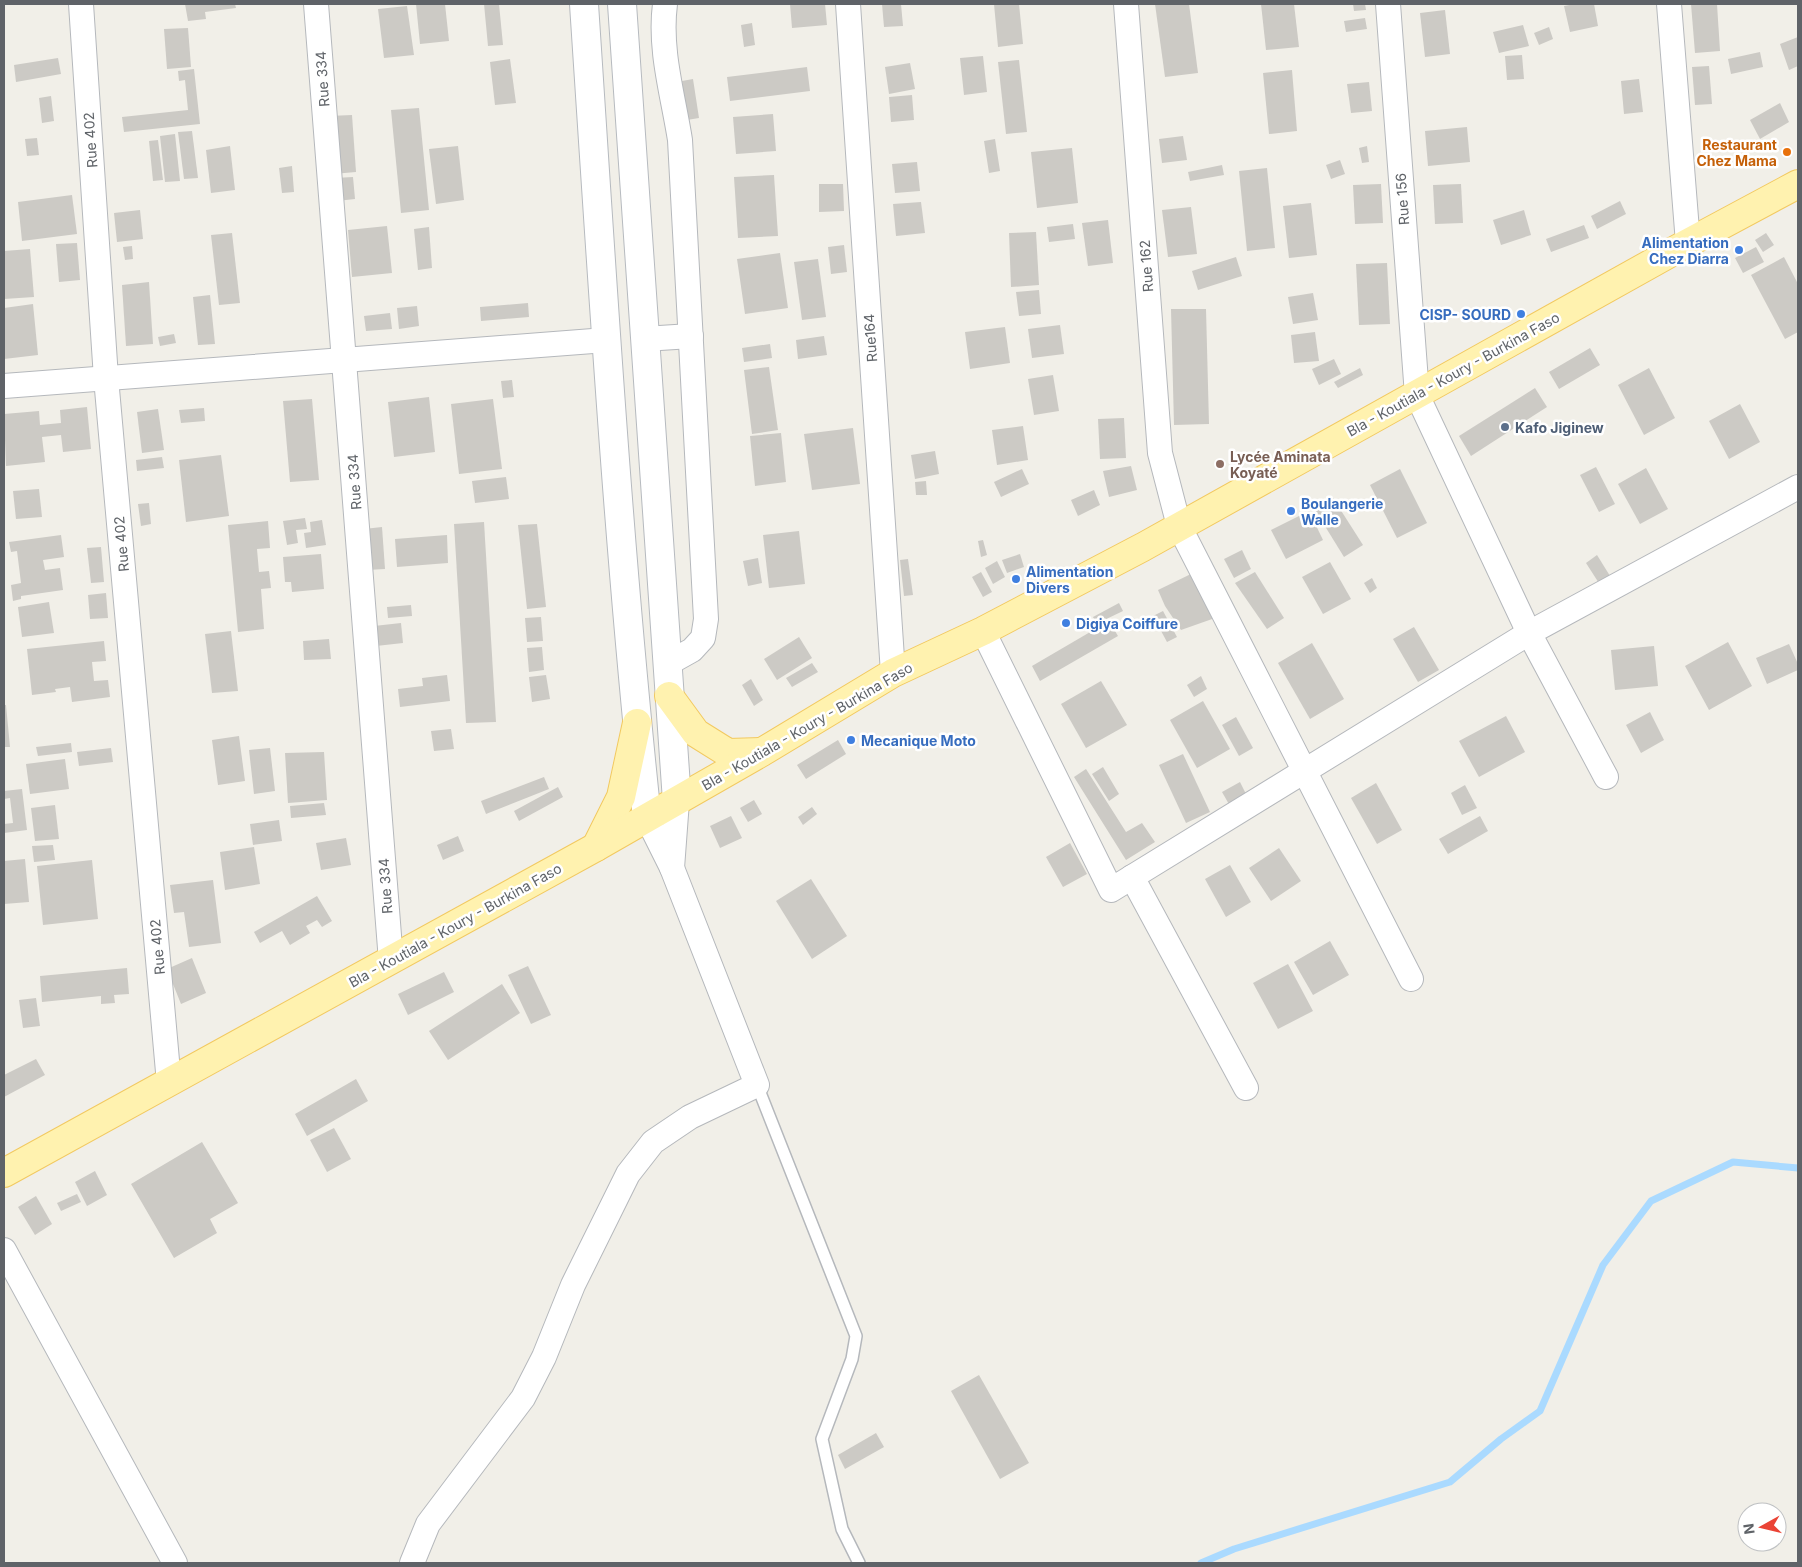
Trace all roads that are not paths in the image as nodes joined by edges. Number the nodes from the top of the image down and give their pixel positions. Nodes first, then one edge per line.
1 (81, 4) edge
2 (316, 4) edge
3 (584, 4) edge
4 (622, 4) edge
5 (665, 4) edge
6 (848, 4) edge
7 (1126, 4) edge
8 (1388, 4) edge
9 (1670, 4) edge
10 (1798, 184) edge
11 (1688, 243) junction
12 (691, 336) junction
13 (644, 338) junction
14 (606, 340) junction
15 (344, 360) junction
16 (106, 378) junction
17 (4, 386) edge
18 (1417, 395) junction
19 (1798, 487) edge
20 (1179, 526) junction
21 (983, 631) junction
22 (1529, 632) junction
23 (667, 664) junction
24 (893, 673) junction
25 (669, 696) junction
26 (637, 723) junction
27 (762, 752) junction
28 (1304, 771) junction
29 (1606, 777) dead end
30 (677, 801) junction
31 (647, 818) junction
32 (596, 848) junction
33 (672, 868) junction
34 (1132, 877) junction
35 (391, 961) junction
36 (1412, 979) dead end
37 (169, 1083) junction
38 (758, 1085) junction
39 (1246, 1088) dead end
40 (4, 1173) edge
41 (4, 1250) edge
42 (175, 1563) edge
43 (412, 1563) edge
44 (859, 1563) edge

1 - 16 street, Rue 402
2 - 15 street, Rue 334
3 - 14 main road
4 - 13 main road
5 - 12 street
6 - 24 street, Rue164
7 - 20 street, Rue 162
8 - 18 street, Rue 156
9 - 11 street
10 - 11 main road, Bla - Koutiala - Koury - Burkina Faso
11 - 18 main road, Bla - Koutiala - Koury - Burkina Faso
12 - 13 street
12 - 23 street
13 - 23 main road
14 - 15 street
14 - 26 main road
15 - 16 street
15 - 35 street, Rue 334
16 - 17 street
16 - 37 street, Rue 402
18 - 20 main road, Bla - Koutiala - Koury - Burkina Faso
18 - 22 street
19 - 22 street
20 - 21 main road, Bla - Koutiala - Koury - Burkina Faso
20 - 28 street, Rue 162
21 - 24 main road, Bla - Koutiala - Koury - Burkina Faso
21 - 34 street
22 - 28 street
22 - 29 street
23 - 25 main road
24 - 27 main road, Bla - Koutiala - Koury - Burkina Faso
25 - 27 main road
25 - 30 main road
26 - 31 main road
26 - 32 main road
27 - 30 main road, Bla - Koutiala - Koury - Burkina Faso
28 - 34 street
28 - 36 street, Rue 162
30 - 31 main road, Bla - Koutiala - Koury - Burkina Faso
30 - 33 street
31 - 32 main road, Bla - Koutiala - Koury - Burkina Faso
31 - 33 street
32 - 35 main road, Bla - Koutiala - Koury - Burkina Faso
33 - 38 street
34 - 39 street
35 - 37 main road, Bla - Koutiala - Koury - Burkina Faso
37 - 40 main road, Bla - Koutiala - Koury - Burkina Faso
38 - 43 street
38 - 44 lane
41 - 42 street

